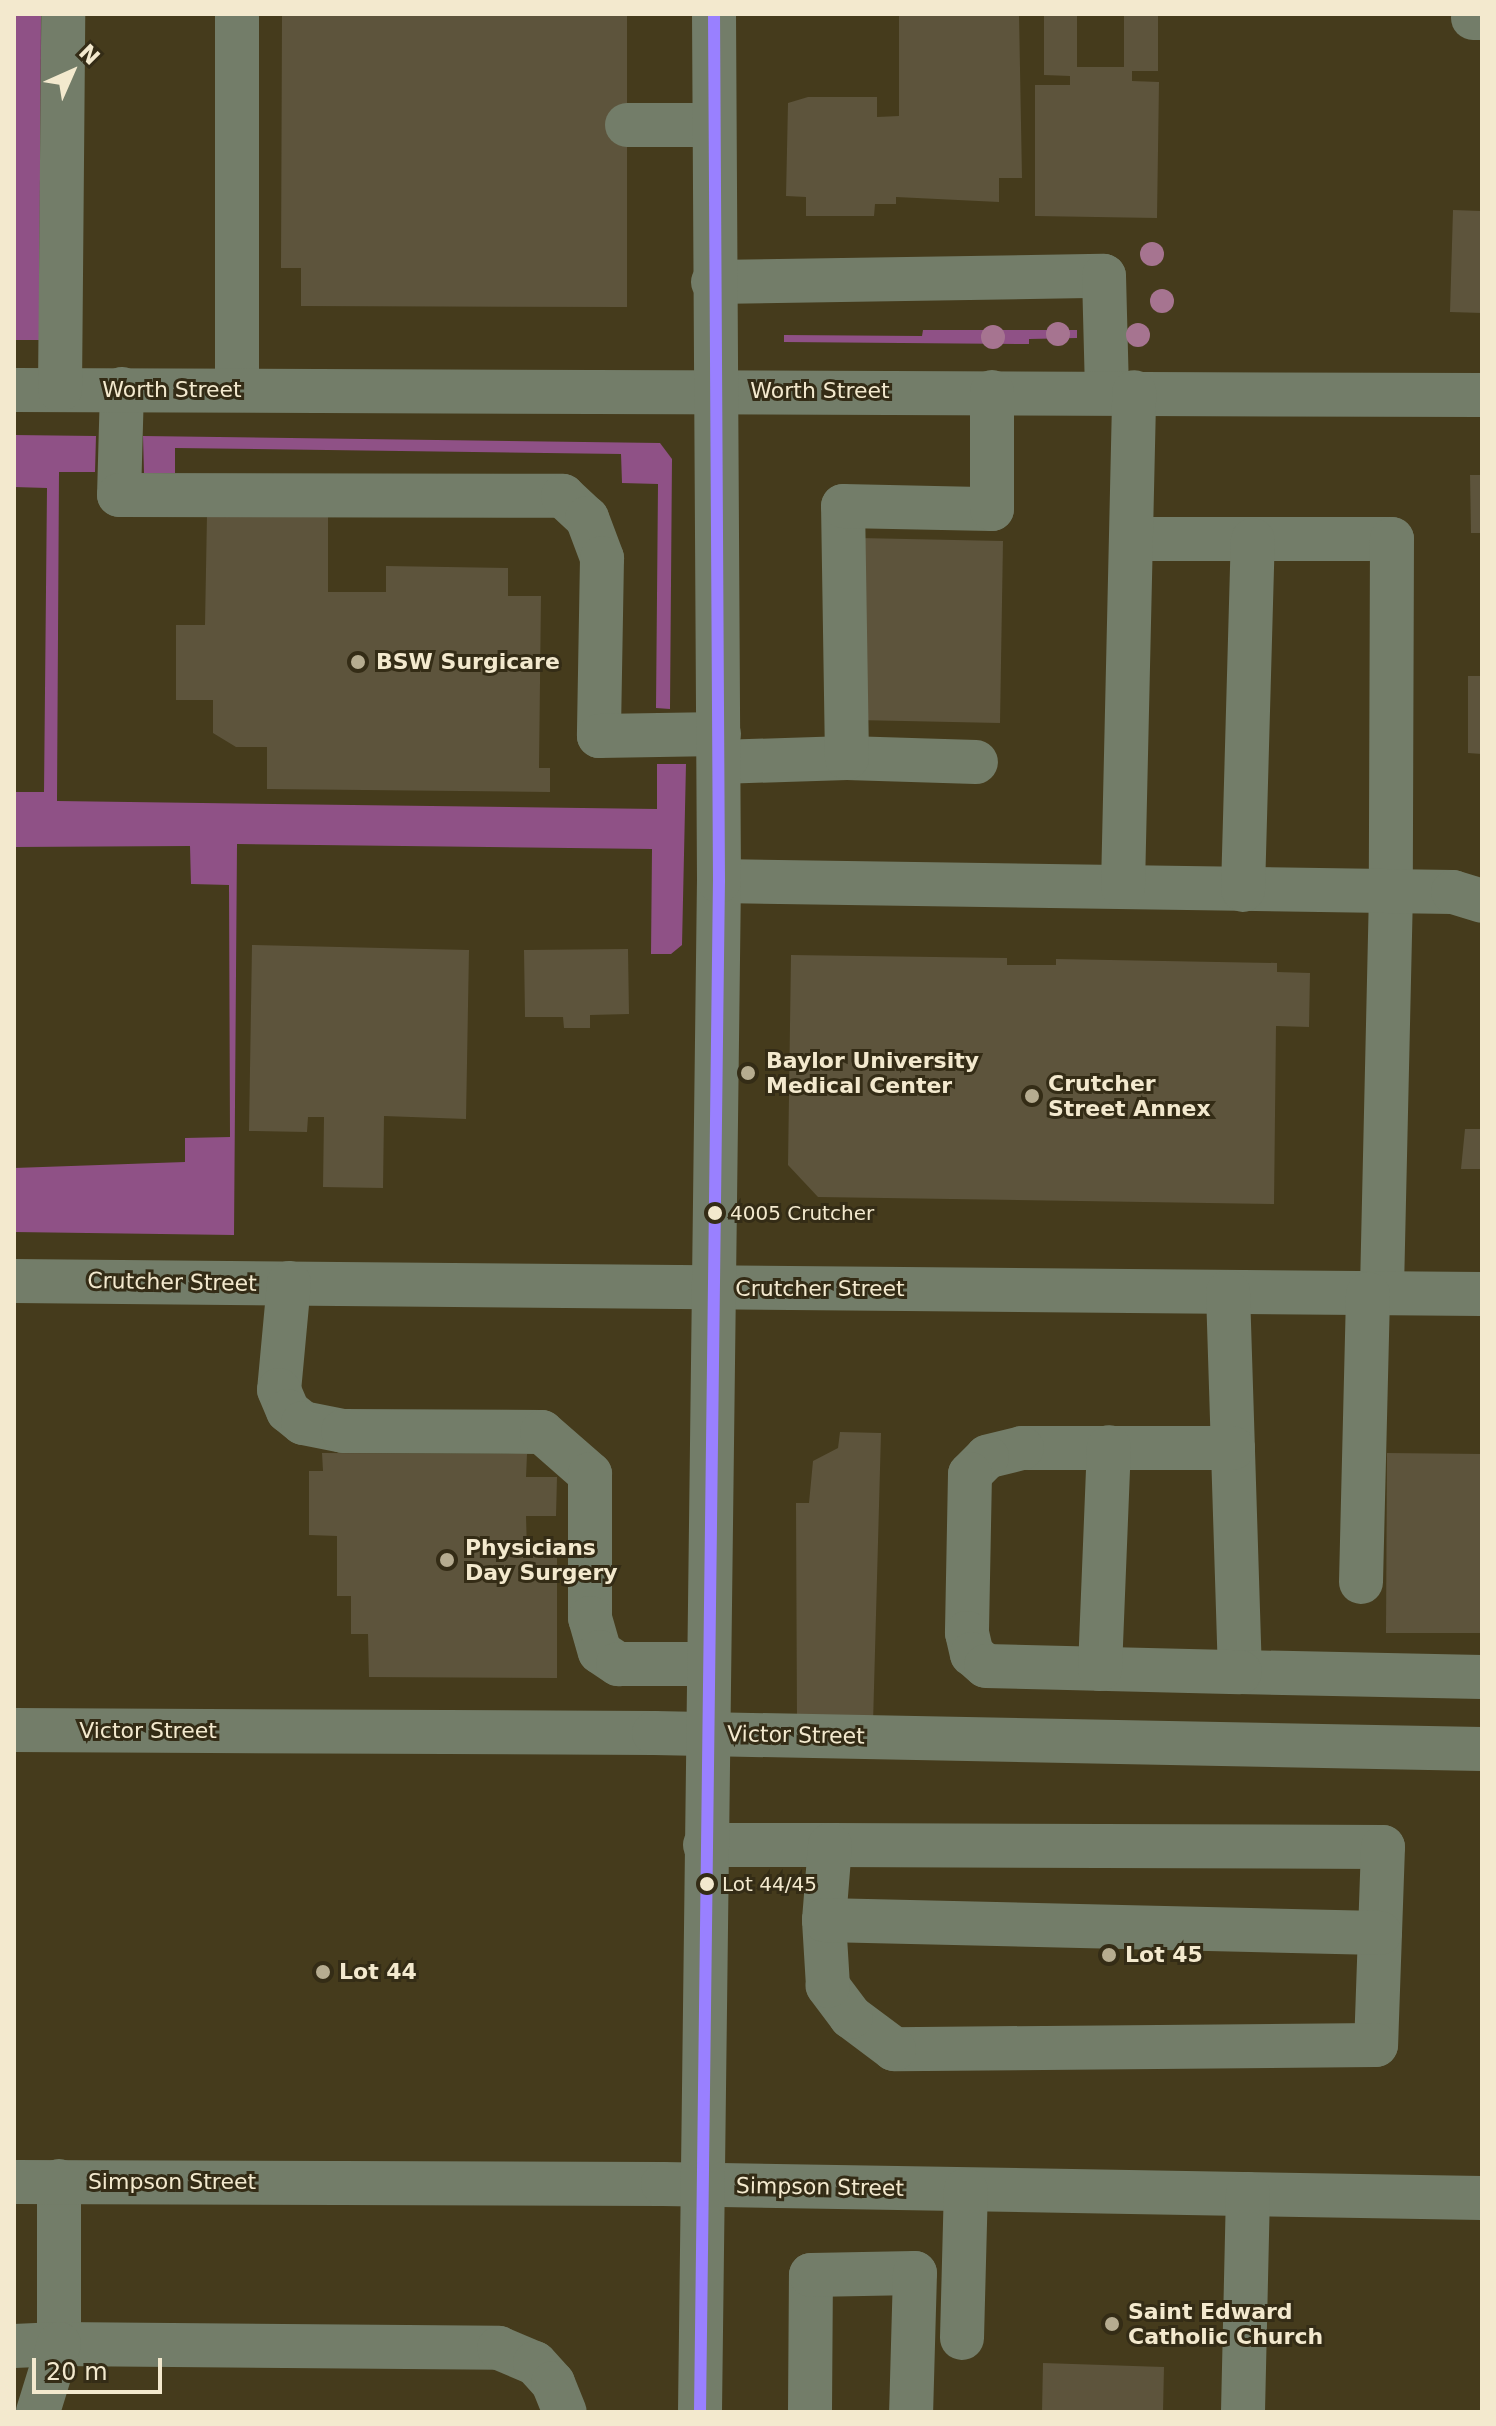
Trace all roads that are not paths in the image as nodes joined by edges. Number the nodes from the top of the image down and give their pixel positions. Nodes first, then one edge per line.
1 (63, 14) edge
2 (237, 14) edge
3 (714, 14) edge
4 (627, 110) dead end
5 (714, 110) junction
6 (713, 282) junction
7 (122, 389) junction
8 (14, 390) edge
9 (60, 390) junction
10 (237, 390) junction
11 (714, 390) junction
12 (992, 392) junction
13 (1120, 392) junction
14 (1482, 395) edge
15 (1132, 539) junction
16 (1253, 540) junction
17 (719, 748) junction
18 (847, 758) junction
19 (976, 762) dead end
20 (719, 881) junction
21 (1123, 887) junction
22 (1243, 890) junction
23 (1391, 892) junction
24 (1482, 901) edge
25 (14, 1281) edge
26 (289, 1283) junction
27 (711, 1288) junction
28 (1228, 1292) junction
29 (1375, 1294) junction
30 (1482, 1294) edge
31 (1109, 1447) junction
32 (1233, 1448) junction
33 (1361, 1582) dead end
34 (707, 1664) junction
35 (1100, 1669) junction
36 (1240, 1672) junction
37 (1482, 1677) edge
38 (14, 1730) edge
39 (706, 1734) junction
40 (1482, 1749) edge
41 (705, 1845) junction
42 (830, 1845) junction
43 (824, 1920) junction
44 (1380, 1933) junction
45 (59, 2181) junction
46 (14, 2182) edge
47 (702, 2185) junction
48 (966, 2190) junction
49 (1248, 2194) junction
50 (1482, 2198) edge
51 (964, 2272) junction
52 (915, 2273) junction
53 (962, 2338) dead end
54 (59, 2344) junction
55 (14, 2346) edge
56 (38, 2412) edge
57 (565, 2412) edge
58 (700, 2412) edge
59 (810, 2412) edge
60 (911, 2412) edge
61 (1243, 2412) edge

1 - 9 street
2 - 10 street
3 - 5 street
4 - 5 street
5 - 6 street
6 - 11 street
6 - 13 street
7 - 9 street, Worth Street
7 - 10 street, Worth Street
7 - 17 street
8 - 9 street, Worth Street
10 - 11 street, Worth Street
11 - 12 street, Worth Street
11 - 17 street
12 - 13 street, Worth Street
12 - 18 street
13 - 14 street, Worth Street
13 - 15 street
15 - 16 street
15 - 21 street
16 - 22 street
16 - 23 street
17 - 18 street
17 - 20 street
18 - 19 street
20 - 21 street
20 - 27 street
21 - 22 street
22 - 23 street
23 - 24 street
23 - 29 street
25 - 26 street, Crutcher Street
26 - 27 street, Crutcher Street
26 - 34 street
27 - 28 street, Crutcher Street
27 - 34 street
28 - 29 street, Crutcher Street
28 - 32 street
29 - 30 street, Crutcher Street
29 - 33 street
31 - 32 street
31 - 35 street
31 - 35 street
32 - 36 street
34 - 39 street
35 - 36 street
36 - 37 street
38 - 39 street, Victor Street
39 - 40 street, Victor Street
39 - 41 street
41 - 42 street
41 - 47 street
42 - 43 street
42 - 44 street
43 - 44 street
43 - 44 street
45 - 46 street, Simpson Street
45 - 47 street, Simpson Street
45 - 54 street
47 - 48 street, Simpson Street
47 - 58 street
48 - 49 street, Simpson Street
48 - 51 street
49 - 50 street, Simpson Street
49 - 61 street
51 - 52 street
51 - 53 street
52 - 59 street
52 - 60 street
54 - 55 street
54 - 56 street
54 - 57 street

